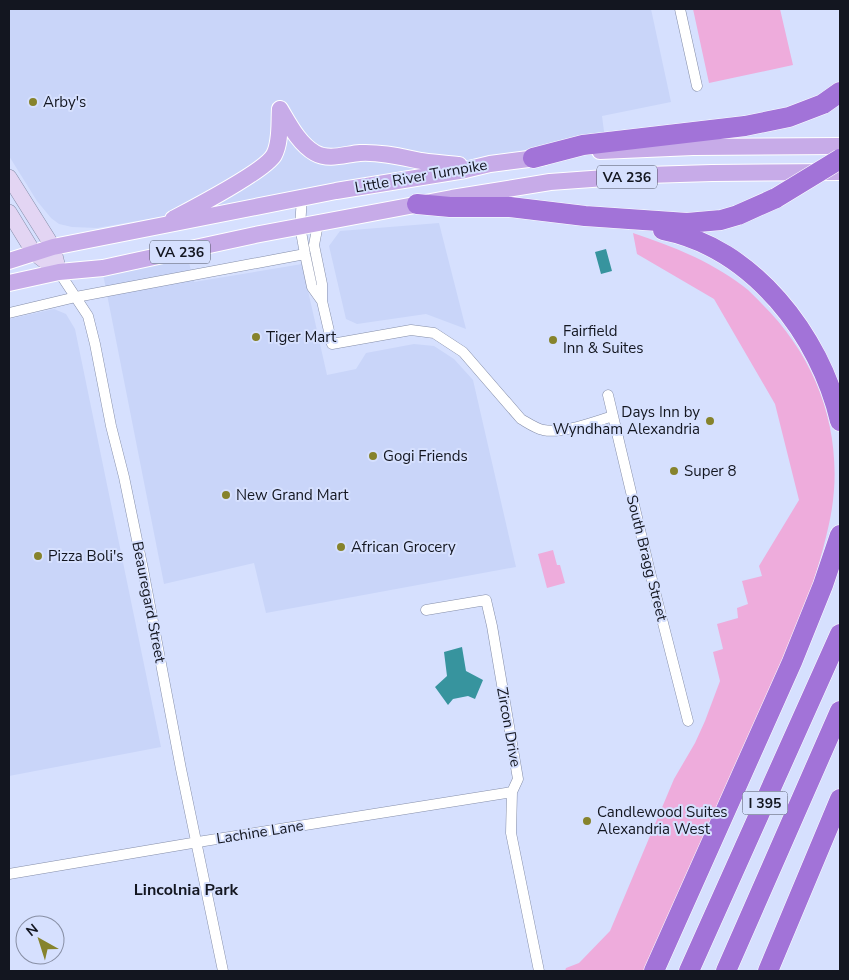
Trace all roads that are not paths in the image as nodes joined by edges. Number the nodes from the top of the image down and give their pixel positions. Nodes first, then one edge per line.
1 (680, 9) edge
2 (696, 86) dead end
3 (840, 92) edge
4 (840, 146) edge
5 (533, 158) junction
6 (840, 159) edge
7 (477, 167) junction
8 (840, 172) edge
9 (9, 177) edge
10 (302, 198) junction
11 (417, 204) junction
12 (9, 212) edge
13 (585, 216) junction
14 (318, 224) junction
15 (300, 226) junction
16 (155, 228) junction
17 (52, 247) junction
18 (34, 253) junction
19 (305, 254) junction
20 (9, 261) edge
21 (59, 272) junction
22 (9, 283) edge
23 (76, 297) junction
24 (322, 301) junction
25 (9, 313) edge
26 (608, 395) dead end
27 (613, 416) junction
28 (840, 421) edge
29 (840, 535) edge
30 (426, 610) dead end
31 (840, 634) edge
32 (840, 710) edge
33 (688, 720) dead end
34 (512, 792) junction
35 (840, 799) edge
36 (198, 842) junction
37 (9, 874) edge
38 (223, 971) edge
39 (539, 971) edge
40 (654, 971) edge
41 (689, 971) edge
42 (726, 971) edge
43 (768, 971) edge

1 - 2 street
3 - 5 highway
4 - 5 main road, Little River Turnpike / VA 236
5 - 7 main road, Little River Turnpike / VA 236
6 - 13 highway, bridge
7 - 10 main road, Little River Turnpike / VA 236
7 - 16 main road
8 - 11 main road, Little River Turnpike / VA 236
9 - 17 main road
10 - 15 street
10 - 16 main road, Little River Turnpike / VA 236
11 - 13 highway
11 - 14 main road, Little River Turnpike / VA 236
12 - 18 main road
13 - 28 highway
14 - 15 main road, Little River Turnpike / VA 236
14 - 24 street
15 - 19 street
15 - 21 main road, Little River Turnpike / VA 236
16 - 17 main road, Little River Turnpike / VA 236
17 - 18 main road, Little River Turnpike / VA 236
17 - 21 main road
18 - 20 main road, Little River Turnpike / VA 236
18 - 21 main road, Beauregard Street
19 - 23 street
19 - 24 street
21 - 22 main road, Little River Turnpike / VA 236
21 - 23 street, Beauregard Street
23 - 25 street
23 - 36 street, Beauregard Street
24 - 27 street
26 - 27 street, South Bragg Street
27 - 33 street, South Bragg Street
29 - 40 highway
30 - 34 street, Zircon Drive
31 - 41 highway, I 395
32 - 42 highway
34 - 36 street, Lachine Lane
34 - 39 street, Zircon Drive
35 - 43 highway
36 - 37 street, Lachine Lane
36 - 38 street, Beauregard Street

